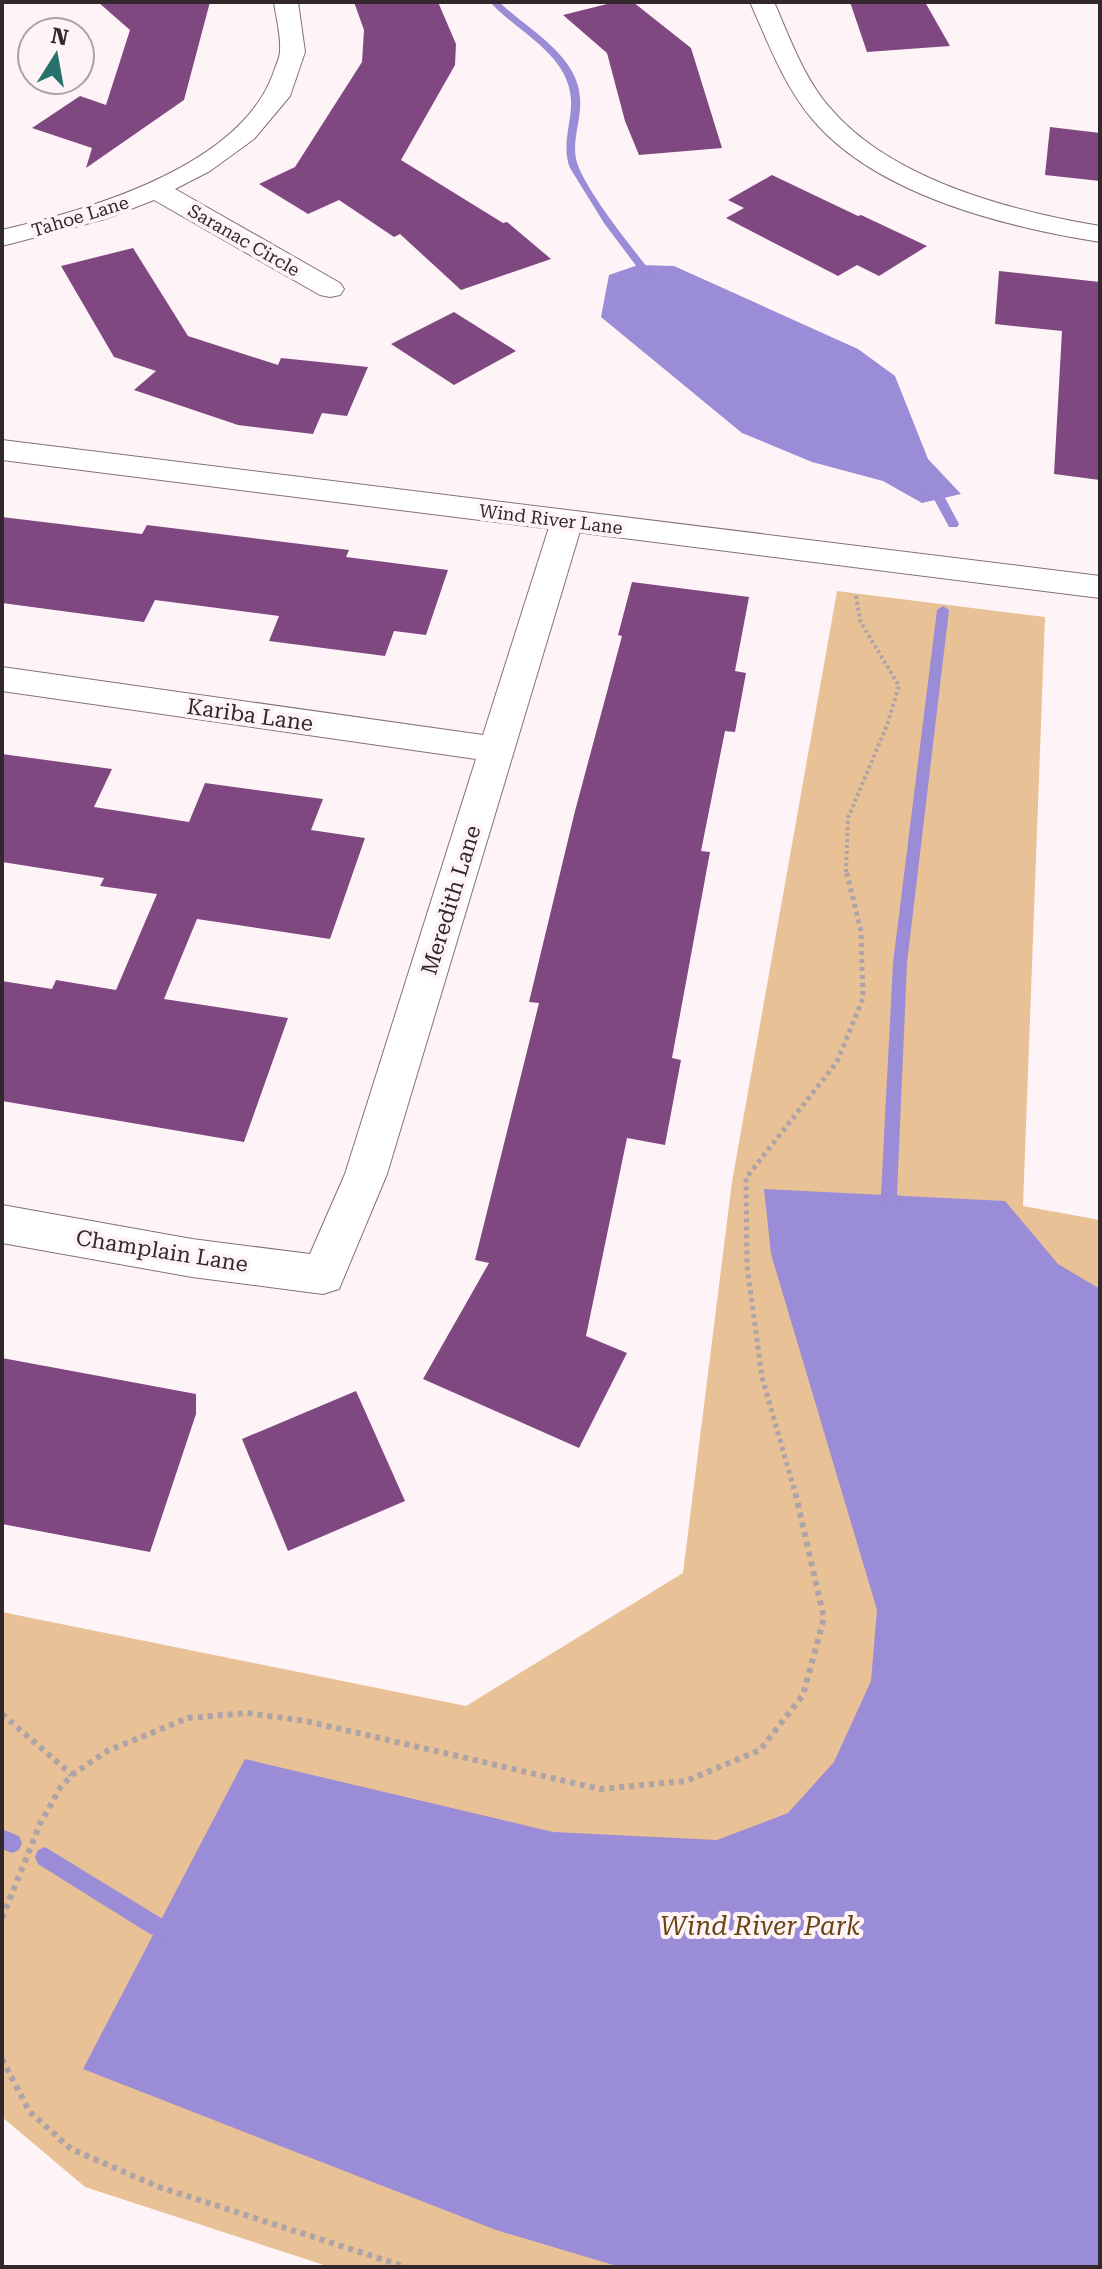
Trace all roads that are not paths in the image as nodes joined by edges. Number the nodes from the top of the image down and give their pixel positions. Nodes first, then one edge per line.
1 (286, 2) edge
2 (762, 2) edge
3 (157, 190) junction
4 (1100, 234) edge
5 (2, 238) edge
6 (330, 289) dead end
7 (2, 450) edge
8 (567, 521) junction
9 (1100, 587) edge
10 (2, 679) edge
11 (498, 750) junction
12 (2, 1224) edge
13 (323, 1275) joint

1 - 3 street, Tahoe Lane
2 - 4 street
3 - 5 street, Tahoe Lane
3 - 6 street, Saranac Circle
7 - 8 street, Wind River Lane
8 - 9 street, Wind River Lane
8 - 11 street, Meredith Lane
10 - 11 street, Kariba Lane
11 - 13 street, Meredith Lane
12 - 13 street, Champlain Lane

